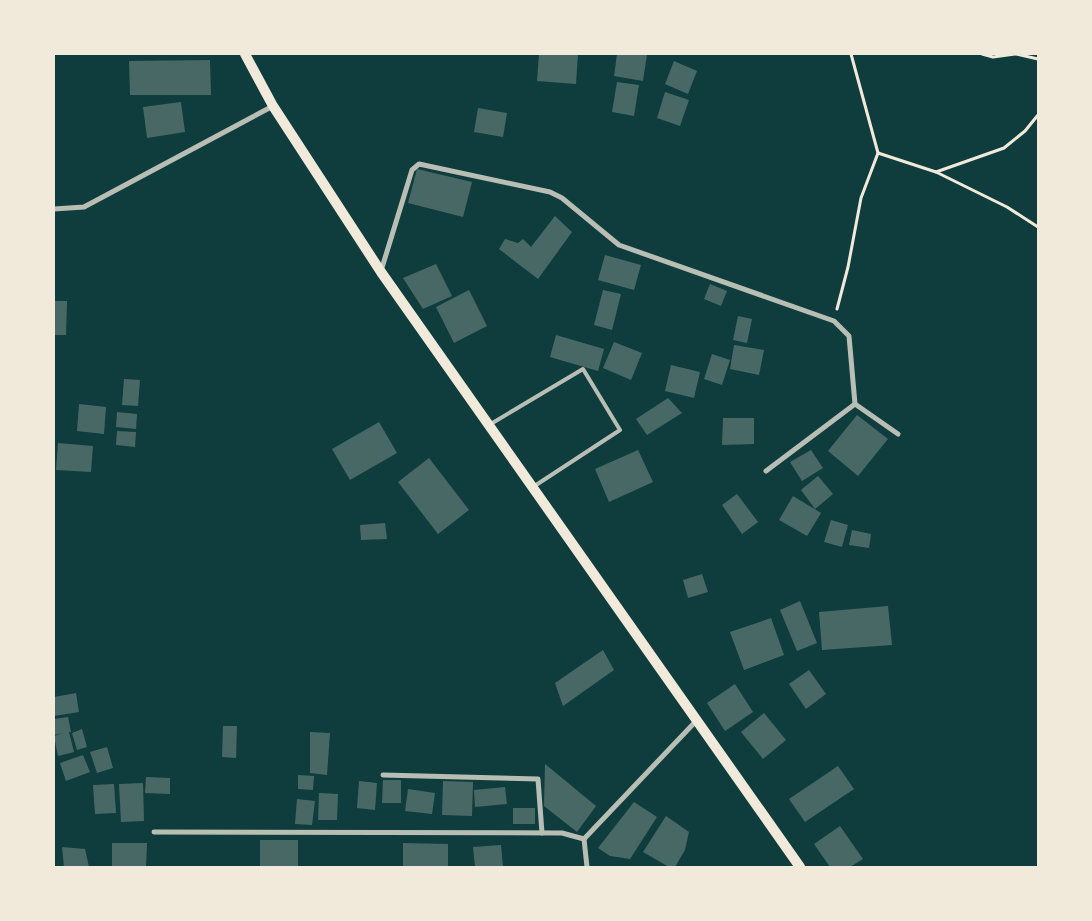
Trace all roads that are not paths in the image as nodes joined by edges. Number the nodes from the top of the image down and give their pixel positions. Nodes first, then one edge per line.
1 (244, 54) edge
2 (273, 106) junction
3 (54, 209) edge
4 (381, 272) junction
5 (855, 404) junction
6 (489, 424) junction
7 (898, 434) dead end
8 (766, 471) dead end
9 (533, 488) junction
10 (697, 720) junction
11 (383, 775) dead end
12 (154, 832) dead end
13 (542, 833) junction
14 (584, 839) junction
15 (587, 867) edge
16 (800, 867) edge

1 - 2 main road
2 - 3 street
2 - 4 main road
4 - 5 street
4 - 6 main road
5 - 7 street
5 - 8 street
6 - 9 main road
6 - 9 lane
9 - 10 main road
10 - 14 street
10 - 16 main road
11 - 13 street
12 - 13 street
13 - 14 street
14 - 15 street

